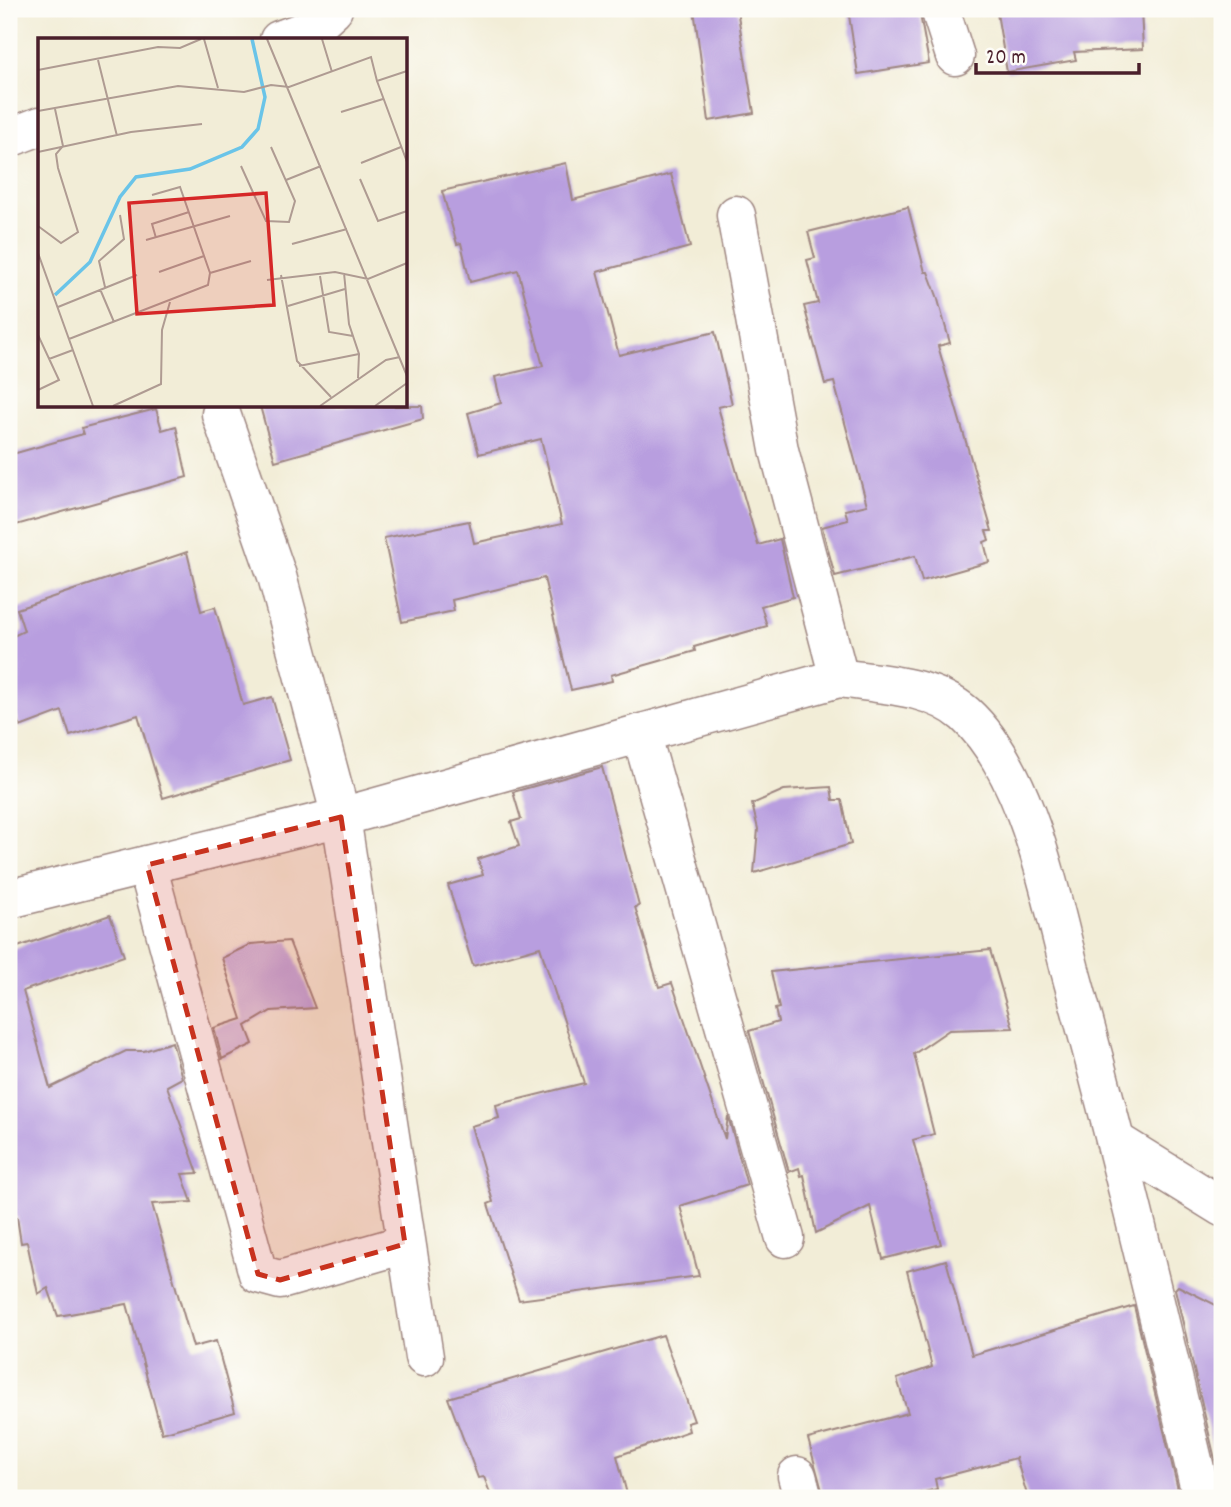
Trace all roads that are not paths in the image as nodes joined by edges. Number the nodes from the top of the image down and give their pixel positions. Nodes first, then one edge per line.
1 (333, 9) edge
2 (940, 9) edge
3 (285, 38) edge
4 (955, 56) dead end
5 (38, 127) edge
6 (9, 138) edge
7 (736, 215) dead end
8 (221, 414) dead end
9 (839, 678) junction
10 (641, 733) junction
11 (341, 817) junction
12 (147, 865) junction
13 (9, 899) edge
14 (1117, 1142) junction
15 (1222, 1207) edge
16 (785, 1238) dead end
17 (405, 1244) junction
18 (424, 1357) dead end
19 (1202, 1498) edge

1 - 3 street
2 - 4 street
5 - 6 street
7 - 9 street
8 - 11 street
9 - 10 street
9 - 14 street
10 - 11 street
10 - 16 street
11 - 12 street
11 - 17 street
12 - 13 street
12 - 17 street
14 - 15 street
14 - 19 street
17 - 18 street

